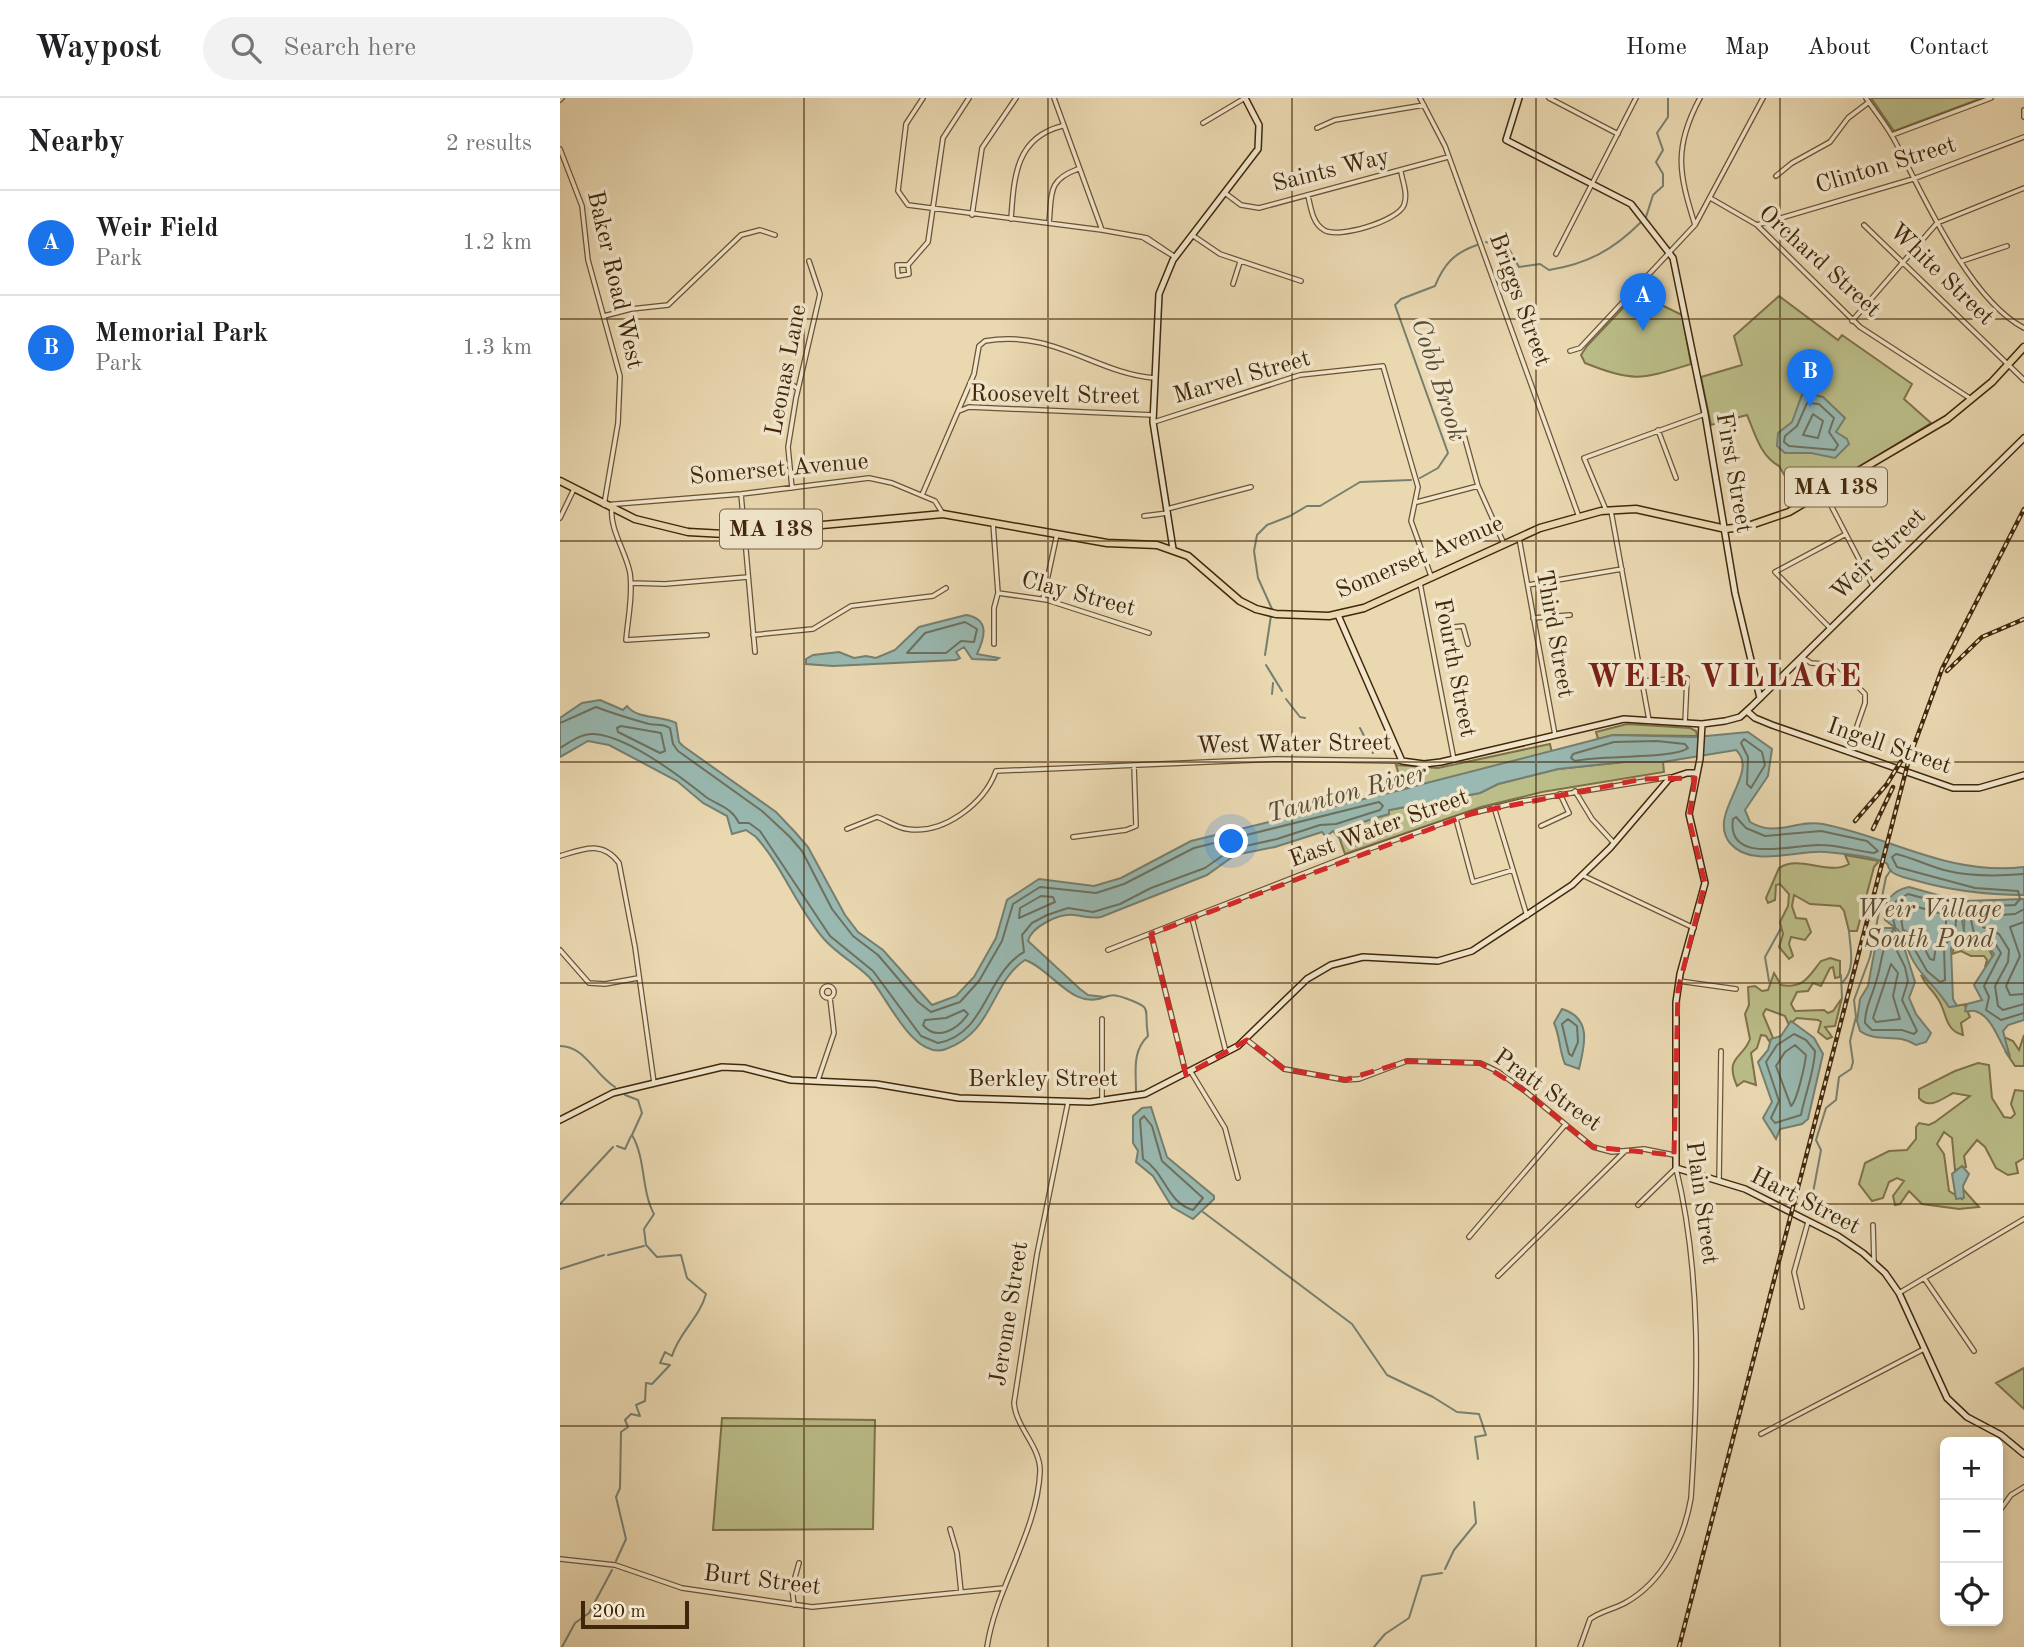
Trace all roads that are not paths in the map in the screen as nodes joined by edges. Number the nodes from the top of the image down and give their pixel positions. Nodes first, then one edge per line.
1 (923, 98) edge
2 (969, 98) edge
3 (1017, 98) edge
4 (1054, 98) edge
5 (1245, 98) edge
6 (1420, 98) edge
7 (1519, 98) edge
8 (1549, 98) edge
9 (1636, 98) edge
10 (1700, 98) edge
11 (1763, 98) edge
12 (1991, 98) edge
13 (1868, 100) edge
14 (1424, 105) junction
15 (2024, 110) edge
16 (2024, 117) edge
17 (1203, 123) dead end
18 (1062, 126) junction
19 (1317, 128) dead end
20 (1618, 134) junction
21 (1892, 135) junction
22 (2024, 137) edge
23 (560, 149) edge
24 (1448, 157) junction
25 (1078, 169) junction
26 (1400, 172) junction
27 (1776, 176) dead end
28 (1913, 179) junction
29 (1593, 183) junction
30 (2024, 188) edge
31 (1225, 193) junction
32 (1308, 195) junction
33 (1712, 199) junction
34 (934, 210) junction
35 (972, 215) junction
36 (1011, 219) junction
37 (1049, 223) junction
38 (1937, 223) junction
39 (1696, 225) junction
40 (1757, 225) junction
41 (1864, 225) dead end
42 (1102, 230) junction
43 (1192, 235) junction
44 (775, 236) dead end
45 (2007, 246) dead end
46 (1556, 254) dead end
47 (1671, 254) junction
48 (1175, 257) junction
49 (809, 261) dead end
50 (1962, 261) junction
51 (1240, 262) junction
52 (1903, 262) junction
53 (908, 265) junction
54 (1301, 281) dead end
55 (1233, 284) dead end
56 (604, 316) junction
57 (1852, 321) junction
58 (2024, 328) edge
59 (2024, 347) edge
60 (1570, 351) dead end
61 (2009, 364) junction
62 (1154, 377) junction
63 (783, 378) dead end
64 (2024, 380) edge
65 (799, 389) junction
66 (1971, 400) junction
67 (958, 413) junction
68 (1705, 414) junction
69 (1153, 419) junction
70 (1658, 430) junction
71 (1464, 435) dead end
72 (2024, 438) edge
73 (1676, 478) dead end
74 (560, 481) edge
75 (1478, 486) junction
76 (1251, 487) dead end
77 (792, 488) junction
78 (574, 489) junction
79 (741, 494) junction
80 (1825, 494) junction
81 (922, 495) junction
82 (1417, 502) junction
83 (604, 505) junction
84 (612, 508) junction
85 (1608, 510) junction
86 (1167, 511) junction
87 (943, 514) junction
88 (1144, 516) dead end
89 (1579, 517) junction
90 (560, 518) edge
91 (993, 521) junction
92 (1726, 529) junction
93 (744, 532) junction
94 (1058, 534) junction
95 (1846, 534) junction
96 (1519, 538) junction
97 (1504, 545) junction
98 (1173, 549) junction
99 (1622, 569) junction
100 (748, 577) junction
101 (1431, 578) junction
102 (631, 583) junction
103 (1420, 583) junction
104 (1527, 585) junction
105 (1872, 586) junction
106 (946, 588) dead end
107 (998, 593) junction
108 (1043, 599) junction
109 (1338, 615) junction
110 (1570, 615) dead end
111 (1534, 618) junction
112 (1454, 627) dead end
113 (1830, 628) junction
114 (1149, 633) dead end
115 (707, 635) dead end
116 (754, 635) junction
117 (994, 644) dead end
118 (1468, 644) dead end
119 (755, 652) dead end
120 (1801, 656) junction
121 (1643, 681) junction
122 (1760, 698) junction
123 (1747, 711) junction
124 (1649, 720) junction
125 (1685, 723) junction
126 (1702, 724) junction
127 (1556, 737) junction
128 (1847, 752) junction
129 (1454, 760) junction
130 (1402, 761) junction
131 (1133, 765) junction
132 (2024, 775) edge
133 (1675, 776) junction
134 (1696, 776) junction
135 (1575, 791) junction
136 (1560, 794) junction
137 (1494, 807) junction
138 (1456, 819) junction
139 (1541, 827) dead end
140 (847, 829) dead end
141 (1073, 837) dead end
142 (1614, 843) junction
143 (560, 856) edge
144 (1513, 870) junction
145 (1582, 875) junction
146 (1527, 917) junction
147 (1192, 918) junction
148 (1694, 928) junction
149 (1151, 933) junction
150 (560, 950) edge
151 (1108, 950) dead end
152 (638, 978) junction
153 (1679, 981) junction
154 (1736, 989) dead end
155 (830, 998) dead end
156 (1102, 1019) dead end
157 (1247, 1040) junction
158 (1721, 1051) dead end
159 (1226, 1053) junction
160 (1189, 1073) junction
161 (817, 1082) junction
162 (654, 1085) junction
163 (1068, 1102) junction
164 (1102, 1102) junction
165 (560, 1120) edge
166 (1565, 1125) junction
167 (1625, 1151) junction
168 (1674, 1155) junction
169 (1675, 1168) junction
170 (1238, 1178) dead end
171 (1719, 1181) junction
172 (1637, 1205) dead end
173 (2024, 1219) edge
174 (1809, 1220) junction
175 (1873, 1226) dead end
176 (1469, 1237) dead end
177 (1874, 1262) junction
178 (1498, 1276) dead end
179 (1924, 1278) junction
180 (1899, 1293) junction
181 (1802, 1307) dead end
182 (1924, 1349) junction
183 (1974, 1351) dead end
184 (1761, 1434) dead end
185 (2024, 1454) edge
186 (2024, 1487) edge
187 (2003, 1506) edge
188 (950, 1529) dead end
189 (560, 1559) edge
190 (799, 1563) dead end
191 (1004, 1588) junction
192 (961, 1592) junction
193 (794, 1605) junction
194 (987, 1647) edge
195 (1580, 1647) edge

1 - 34 street
2 - 34 street
3 - 35 street
4 - 18 street
5 - 17 street
5 - 31 main road
6 - 14 street, Briggs Street
7 - 29 main road
8 - 20 street
9 - 20 street
10 - 39 street
11 - 33 street
12 - 21 street
13 - 21 street
13 - 27 street
14 - 19 street
14 - 24 street, Briggs Street
15 - 16 street
18 - 25 street
18 - 36 street
20 - 29 street
21 - 28 street
22 - 28 street, Clinton Street
23 - 56 street, Baker Road West
24 - 26 street, Saints Way
24 - 89 street, Briggs Street
25 - 37 street
25 - 42 street
26 - 32 street, Saints Way
26 - 32 street
28 - 38 street
28 - 40 street, Clinton Street
29 - 46 street
29 - 47 main road
30 - 38 street
31 - 32 street, Saints Way
31 - 43 main road
33 - 39 street
33 - 40 street, Orchard Street
34 - 35 street
34 - 53 street
35 - 36 street
36 - 37 street
37 - 42 street
38 - 50 street
38 - 52 street
39 - 47 street
40 - 57 street, Orchard Street
41 - 52 street, White Street
42 - 48 street
43 - 48 main road
43 - 51 street
44 - 56 street
45 - 50 street
47 - 60 street
47 - 68 main road, First Street
48 - 62 main road
49 - 65 street, Leonas Lane
50 - 58 street
51 - 54 street
51 - 55 street
52 - 57 street
52 - 61 street, White Street
53 - 53 street
56 - 83 street, Baker Road West
57 - 66 street, Orchard Street
59 - 61 main road, Somerset Avenue / MA 138
61 - 64 street, White Street
61 - 66 main road, Somerset Avenue / MA 138
62 - 67 street
62 - 69 main road
63 - 65 street
65 - 77 street, Leonas Lane
66 - 80 main road, Somerset Avenue / MA 138
67 - 69 street, Roosevelt Street
67 - 81 street
68 - 70 street
68 - 92 main road, First Street
69 - 82 street, Marvel Street
69 - 86 main road
70 - 73 street
70 - 85 street
71 - 75 street
72 - 105 main road, Weir Street
74 - 78 main road, MA 138
75 - 82 street
75 - 97 street
76 - 86 street
77 - 79 street, Somerset Avenue
77 - 81 street, Somerset Avenue
78 - 83 main road, MA 138
78 - 90 street
79 - 83 street, Somerset Avenue
79 - 93 street
80 - 92 main road, Somerset Avenue / MA 138
80 - 95 street
81 - 87 street, Somerset Avenue
82 - 101 street
83 - 84 main road, MA 138
84 - 93 main road, MA 138
84 - 102 street
85 - 89 main road, Somerset Avenue / MA 138
85 - 92 main road, Somerset Avenue / MA 138
85 - 99 street
86 - 88 street
86 - 98 main road
87 - 91 main road, Somerset Avenue / MA 138
87 - 93 main road, MA 138
89 - 96 main road, Somerset Avenue / MA 138
91 - 94 main road, Somerset Avenue / MA 138
91 - 107 street
92 - 122 main road, First Street
93 - 100 street
94 - 98 main road, Somerset Avenue / MA 138
94 - 108 street
95 - 105 street
95 - 113 street
96 - 97 main road, Somerset Avenue / MA 138
96 - 104 street, Third Street
97 - 101 main road, Somerset Avenue / MA 138
98 - 109 main road, Somerset Avenue / MA 138
99 - 104 street
99 - 121 street
100 - 102 street
100 - 116 street
101 - 103 main road, Somerset Avenue / MA 138
102 - 115 street
103 - 109 main road, Somerset Avenue / MA 138
103 - 129 street, Fourth Street
104 - 111 street, Third Street
105 - 113 main road, Weir Street
106 - 116 street
107 - 108 street, Clay Street
107 - 117 street
108 - 114 street, Clay Street
109 - 130 main road
110 - 111 street
111 - 127 street, Third Street
112 - 118 street
113 - 120 main road, Weir Street
116 - 119 street
120 - 122 main road, Weir Street
120 - 128 street
121 - 124 street
121 - 125 street
122 - 123 main road, West Water Street
123 - 126 main road, West Water Street
123 - 128 main road, Ingell Street
124 - 125 main road, West Water Street
124 - 127 main road, West Water Street
125 - 126 main road, West Water Street
126 - 134 main road, Plain Street
127 - 129 main road, West Water Street
128 - 132 main road, Ingell Street
129 - 130 main road, West Water Street
130 - 131 street, West Water Street
131 - 140 street, West Water Street
131 - 141 street
133 - 134 main road, East Water Street
133 - 135 street, East Water Street
133 - 142 main road, Berkley Street
134 - 148 main road, Plain Street
135 - 136 street, East Water Street
135 - 142 street
136 - 137 street, East Water Street
136 - 139 street
137 - 138 street, East Water Street
137 - 144 street
138 - 144 street
138 - 147 street, East Water Street
142 - 145 main road, Berkley Street
143 - 152 street
144 - 146 street
145 - 146 main road, Berkley Street
145 - 148 street
146 - 157 main road, Berkley Street
147 - 149 street, East Water Street
147 - 159 street
148 - 153 main road, Plain Street
149 - 151 street, East Water Street
149 - 160 street
150 - 152 street
152 - 162 street
153 - 154 street
153 - 168 main road, Plain Street
155 - 161 street
156 - 164 street
157 - 159 main road, Berkley Street
157 - 166 street, Pratt Street
158 - 171 street
159 - 160 main road, Berkley Street
160 - 164 main road, Berkley Street
160 - 170 street
161 - 162 main road, Berkley Street
161 - 163 main road, Berkley Street
162 - 165 main road, Berkley Street
163 - 164 main road, Berkley Street
163 - 191 street, Jerome Street
166 - 167 street, Pratt Street
166 - 176 street
167 - 168 street, Pratt Street
167 - 178 street
168 - 169 main road, Plain Street
169 - 171 main road, Hart Street
169 - 172 street
169 - 195 street, Plain Street
171 - 174 main road, Hart Street
173 - 179 street
174 - 177 main road, Hart Street
174 - 181 street
175 - 177 street
177 - 180 main road, Hart Street
179 - 180 street
179 - 183 street
180 - 182 main road, Hart Street
182 - 184 street
182 - 185 main road, Hart Street
186 - 187 street
188 - 192 street
189 - 193 street, Burt Street
190 - 193 street
191 - 192 street, Burt Street
191 - 194 street, Jerome Street
192 - 193 street, Burt Street

